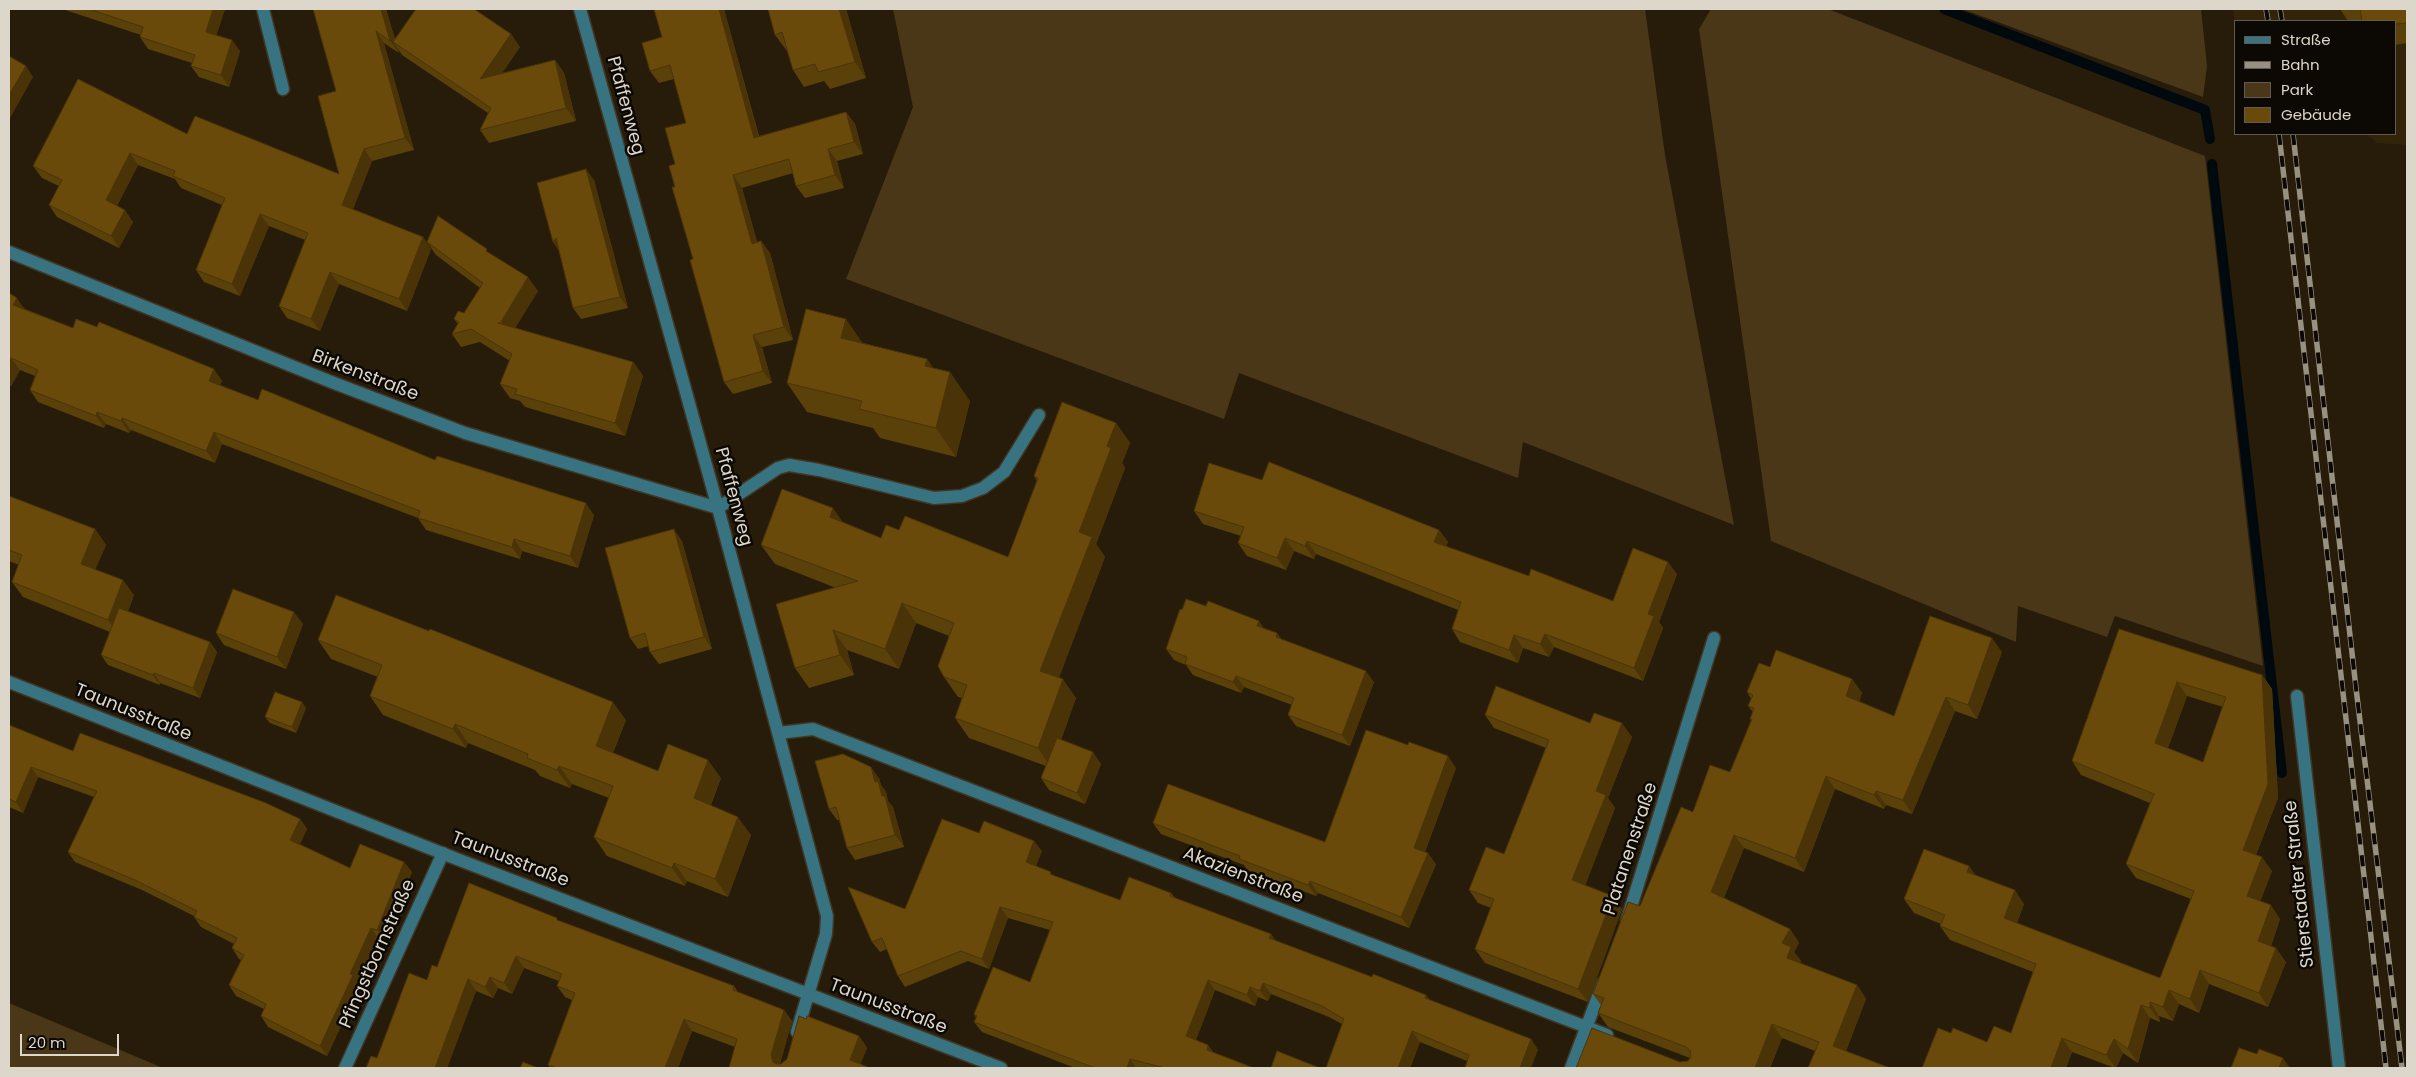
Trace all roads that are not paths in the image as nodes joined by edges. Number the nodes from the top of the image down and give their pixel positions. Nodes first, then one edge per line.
1 (263, 9) edge
2 (580, 9) edge
3 (283, 89) dead end
4 (9, 252) edge
5 (1039, 415) dead end
6 (718, 508) junction
7 (1714, 638) dead end
8 (9, 682) edge
9 (2297, 696) dead end
10 (778, 733) junction
11 (443, 854) junction
12 (1623, 931) edge
13 (1606, 974) edge
14 (808, 995) junction
15 (1586, 1027) junction
16 (1616, 1038) edge
17 (795, 1041) edge
18 (345, 1068) edge
19 (1001, 1068) edge
20 (1570, 1068) edge
21 (2339, 1068) edge

1 - 3 street
2 - 6 street, Pfaffenweg
4 - 6 street, Birkenstraße
5 - 6 street
6 - 10 street, Pfaffenweg
7 - 12 street, Platanenstraße
8 - 11 street, Taunusstraße
9 - 21 street, Stierstadter Straße
10 - 14 street, Pfaffenweg
10 - 15 street, Akazienstraße
11 - 14 street, Taunusstraße
11 - 18 street, Pfingstbornstraße
13 - 15 street
14 - 17 street, Pfaffenweg
14 - 19 street, Taunusstraße
15 - 16 street, Akazienstraße
15 - 20 street

